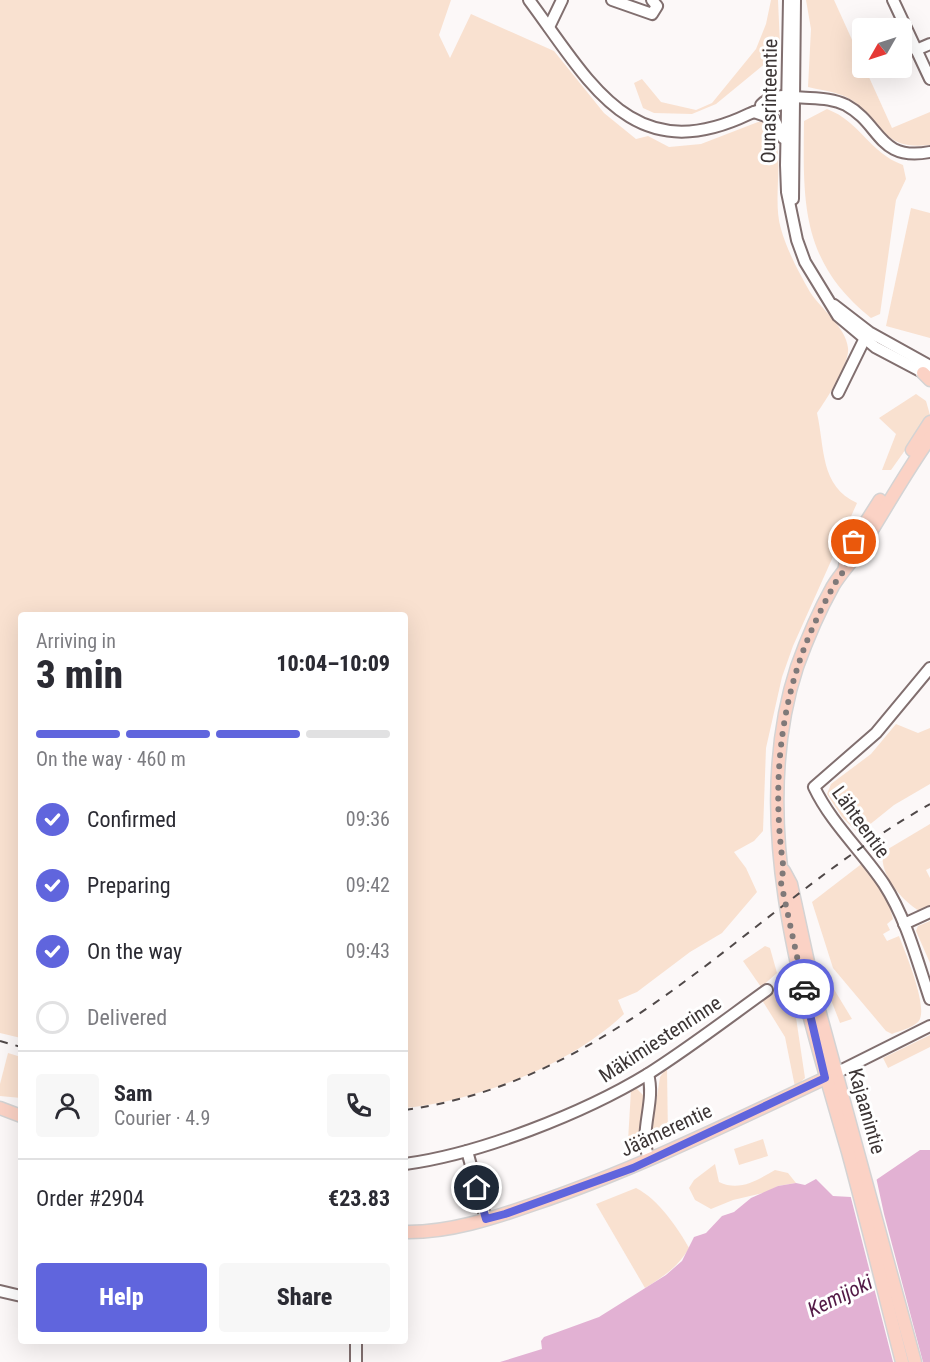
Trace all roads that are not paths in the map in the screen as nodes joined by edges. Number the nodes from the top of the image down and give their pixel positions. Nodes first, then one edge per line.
1 (529, 0) edge
2 (562, 0) edge
3 (612, 0) edge
4 (645, 0) edge
5 (652, 0) edge
6 (789, 0) edge
7 (795, 0) edge
8 (893, 0) edge
9 (631, 8) junction
10 (549, 27) junction
11 (930, 44) edge
12 (916, 50) junction
13 (930, 79) edge
14 (789, 98) junction
15 (754, 112) junction
16 (785, 145) junction
17 (930, 152) edge
18 (791, 202) junction
19 (866, 335) junction
20 (928, 374) edge
21 (838, 393) dead end
22 (930, 422) edge
23 (930, 438) edge
24 (845, 567) junction
25 (930, 668) edge
26 (930, 912) edge
27 (904, 924) junction
28 (767, 990) dead end
29 (930, 999) edge
30 (930, 1026) edge
31 (648, 1074) junction
32 (830, 1075) junction
33 (0, 1108) edge
34 (18, 1115) edge
35 (467, 1151) junction
36 (854, 1153) junction
37 (649, 1159) junction
38 (408, 1164) edge
39 (486, 1219) junction
40 (408, 1232) edge
41 (0, 1291) edge
42 (18, 1295) edge
43 (356, 1344) edge
44 (356, 1362) edge
45 (902, 1362) edge
46 (915, 1362) edge

1 - 10 street
2 - 10 street
3 - 9 street
4 - 9 street
5 - 9 street
6 - 14 street, Ounasrinteentie
7 - 14 street, Ounasrinteentie
8 - 12 street
10 - 15 street
11 - 12 street
12 - 13 street
14 - 15 street
14 - 16 street, Ounasrinteentie
14 - 17 street
14 - 18 street, Ounasrinteentie
15 - 16 street
16 - 18 street, Ounasrinteentie
18 - 19 street, Ounasrinteentie
19 - 20 street, Ounasrinteentie
19 - 21 street
22 - 24 main road
23 - 24 main road
24 - 32 main road
25 - 27 street, Lähteentie
26 - 27 street
27 - 29 street, Lähteentie
28 - 31 street, Mäkimiestenrinne
30 - 32 street, Jäämerentie
31 - 35 street, Mäkimiestenrinne
31 - 37 street
32 - 36 main road
32 - 37 main road, Jäämerentie
33 - 34 main road
35 - 38 street, Mäkimiestenrinne
35 - 39 street
36 - 45 main road, Kajaanintie
36 - 46 main road, Kajaanintie
37 - 39 main road, Jäämerentie
39 - 40 main road, Jäämerentie
41 - 42 street
43 - 44 street

